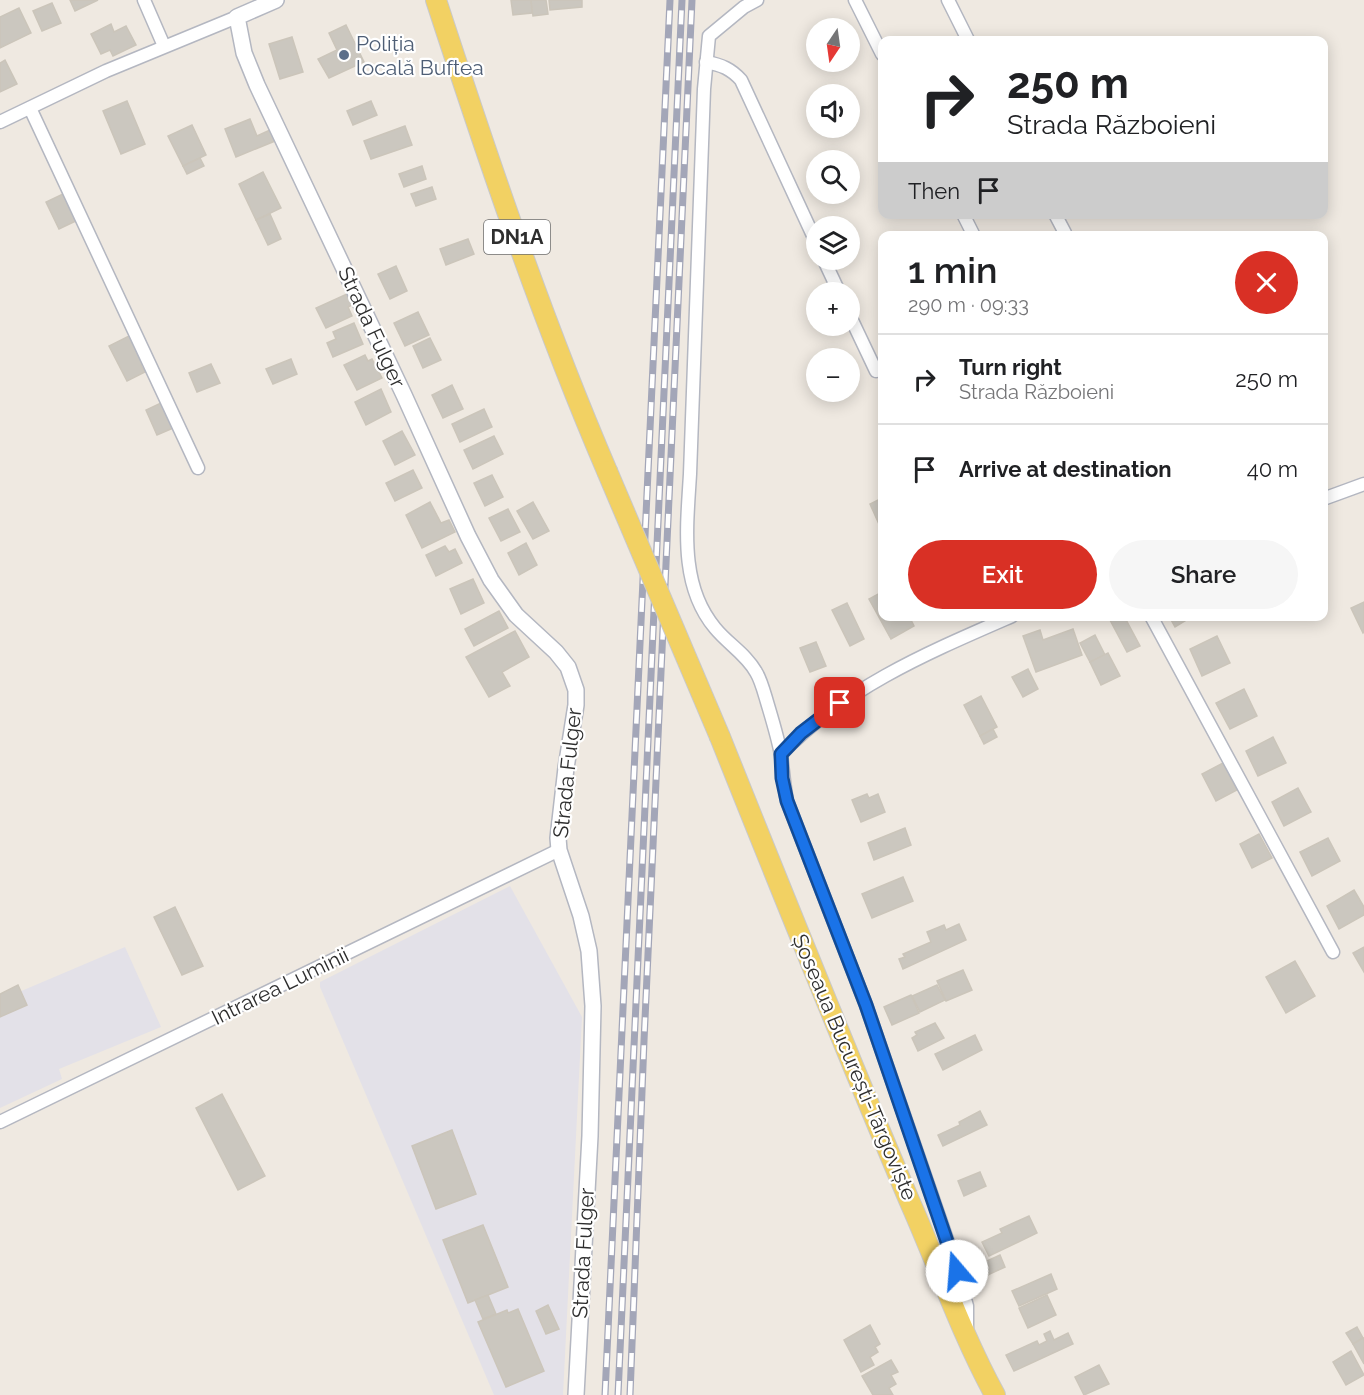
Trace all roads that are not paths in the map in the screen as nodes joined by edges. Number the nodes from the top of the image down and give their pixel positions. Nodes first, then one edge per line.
1 (144, 0) edge
2 (276, 0) edge
3 (436, 0) edge
4 (757, 0) edge
5 (855, 0) edge
6 (948, 0) edge
7 (237, 17) junction
8 (966, 36) edge
9 (164, 46) junction
10 (878, 46) edge
11 (706, 62) junction
12 (30, 108) junction
13 (0, 122) edge
14 (806, 220) edge
15 (859, 336) edge
16 (876, 371) dead end
17 (198, 468) dead end
18 (1364, 484) edge
19 (1328, 497) edge
20 (1001, 621) edge
21 (1154, 621) edge
22 (781, 754) junction
23 (559, 850) junction
24 (1333, 952) dead end
25 (0, 1122) edge
26 (967, 1340) junction
27 (576, 1395) edge
28 (995, 1395) edge

1 - 9 street
2 - 7 street
3 - 26 main road, Șoseaua București-Târgoviște / DN1A, bridge
4 - 11 street
5 - 10 street
6 - 8 street
7 - 9 street
7 - 23 street, Strada Fulger
9 - 12 street
11 - 14 street
11 - 22 street
12 - 13 street
12 - 17 street
15 - 16 street
18 - 19 street
20 - 22 street
21 - 24 street
22 - 26 street
23 - 25 street, Intrarea Luminii
23 - 27 street, Strada Fulger
26 - 28 main road, Șoseaua București-Târgoviște / DN1A

